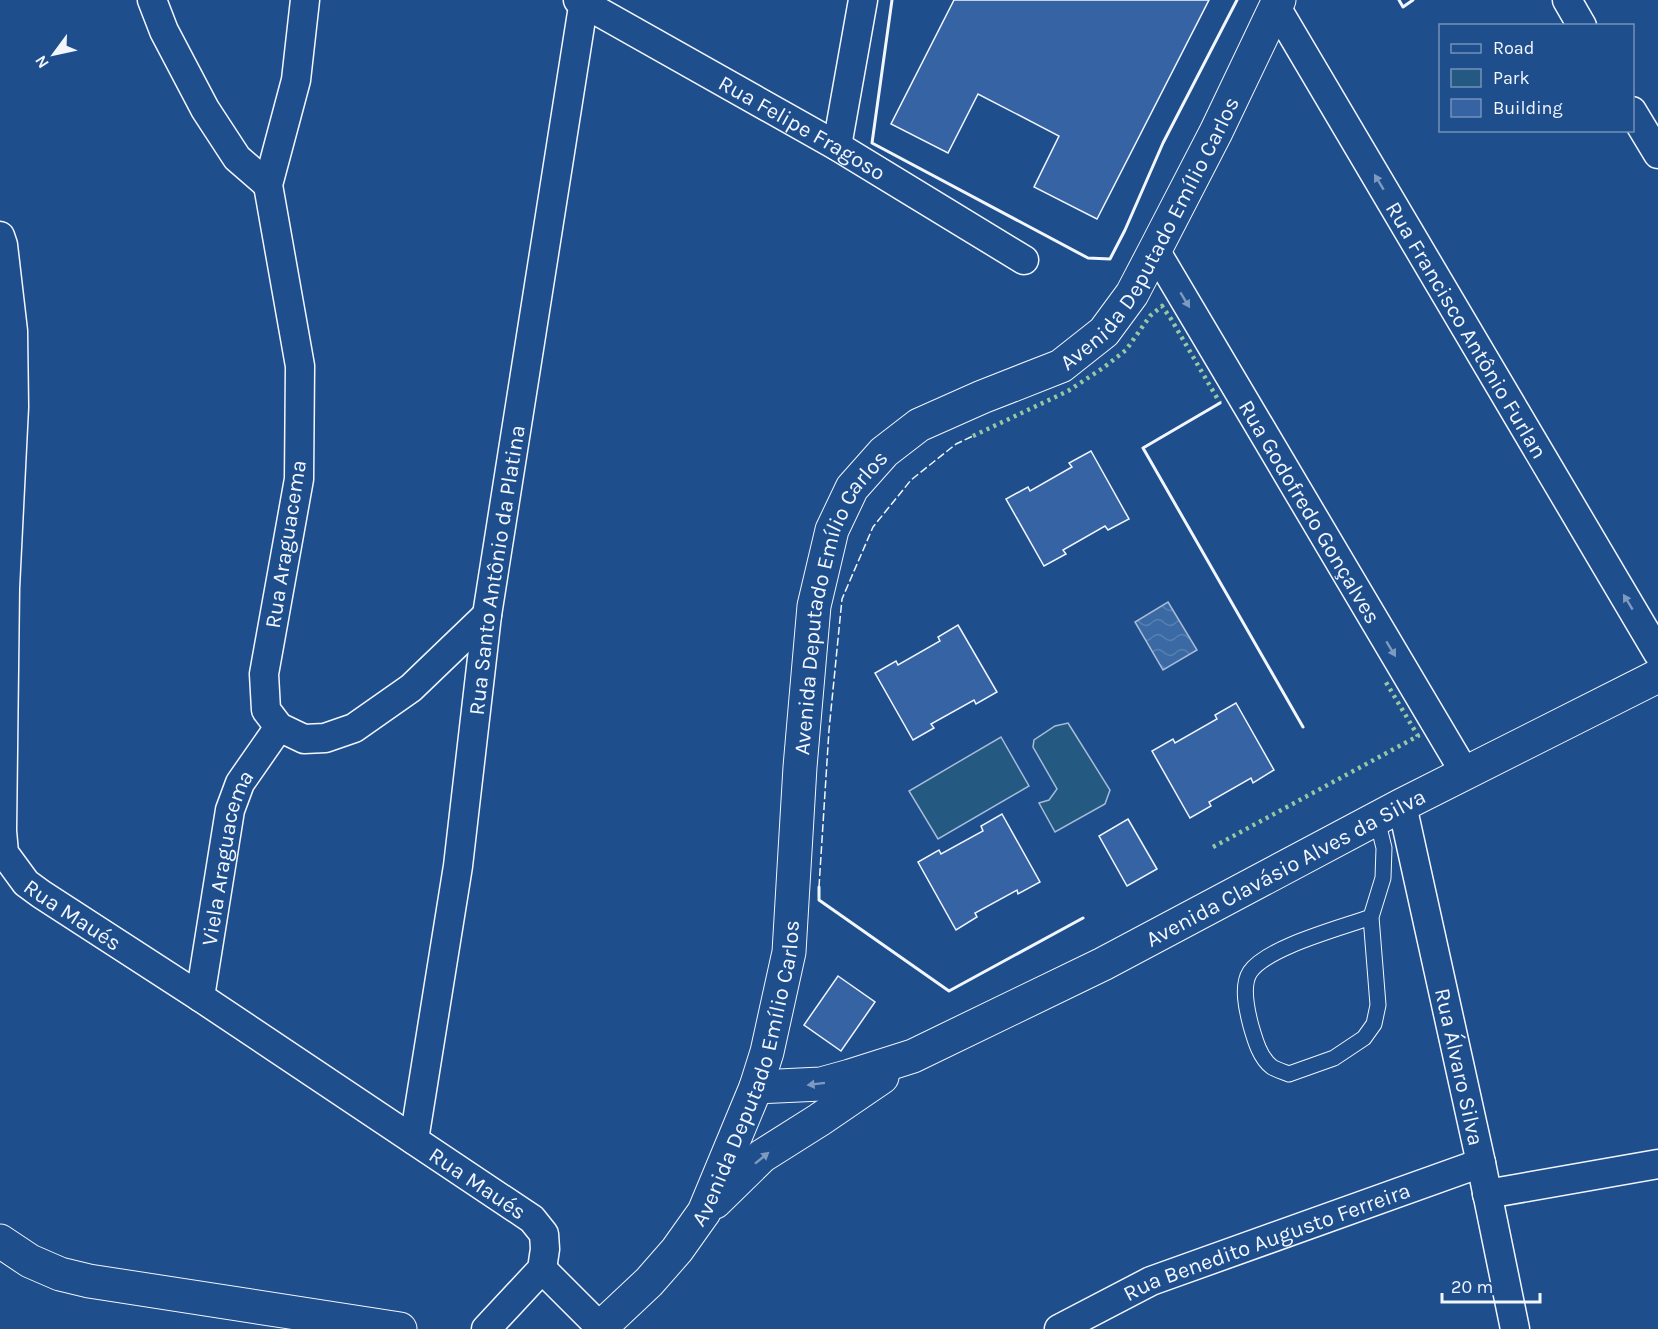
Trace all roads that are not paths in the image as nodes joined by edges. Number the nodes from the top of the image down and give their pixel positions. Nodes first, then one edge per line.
1 (152, 0) edge
2 (306, 0) edge
3 (862, 0) edge
4 (1567, 0) edge
5 (582, 1) edge
6 (1277, 3) edge
7 (1581, 24) edge
8 (1634, 114) edge
9 (837, 147) junction
10 (1658, 154) edge
11 (268, 185) junction
12 (1, 242) edge
13 (1155, 250) junction
14 (1024, 260) dead end
15 (487, 615) junction
16 (1658, 653) edge
17 (1658, 676) edge
18 (279, 727) junction
19 (1465, 773) junction
20 (1390, 812) junction
21 (1371, 917) junction
22 (200, 997) junction
23 (913, 1056) junction
24 (756, 1087) junction
25 (414, 1140) junction
26 (1481, 1163) junction
27 (1658, 1164) edge
28 (1487, 1194) junction
29 (704, 1212) junction
30 (0, 1241) edge
31 (542, 1269) junction
32 (600, 1328) edge
33 (392, 1329) edge
34 (486, 1329) edge
35 (1059, 1329) edge
36 (1515, 1329) edge

1 - 11 street
2 - 11 street, Rua Araguacema
3 - 9 street
4 - 7 street
5 - 9 street, Rua Felipe Fragoso
5 - 15 street, Rua Santo Antônio da Platina
6 - 13 street, Avenida Deputado Emílio Carlos
16 -> 6 street, Rua Francisco Antônio Furlan
8 - 10 street
9 - 14 street, Rua Felipe Fragoso
11 - 18 street, Rua Araguacema
12 - 22 street, Rua Maués
13 -> 19 street, Rua Godofredo Gonçalves
13 - 24 street, Avenida Deputado Emílio Carlos
15 - 18 street
15 - 25 street, Rua Santo Antônio da Platina
17 - 19 street, Avenida Clavásio Alves da Silva
18 - 22 street, Viela Araguacema
19 - 20 street, Avenida Clavásio Alves da Silva
20 - 21 lane
20 - 23 street, Avenida Clavásio Alves da Silva
20 - 26 street, Rua Álvaro Silva
21 - 21 lane
22 - 25 street, Rua Maués
23 -> 24 street, Avenida Clavásio Alves da Silva
29 -> 23 street, Avenida Clavásio Alves da Silva
24 - 29 street, Avenida Deputado Emílio Carlos
25 - 31 street, Rua Maués
26 - 28 street, Rua Álvaro Silva
26 - 35 street, Rua Benedito Augusto Ferreira
27 - 28 street
28 - 36 street, Rua Álvaro Silva
29 - 32 street, Avenida Deputado Emílio Carlos
30 - 33 street
31 - 32 street
31 - 34 street

